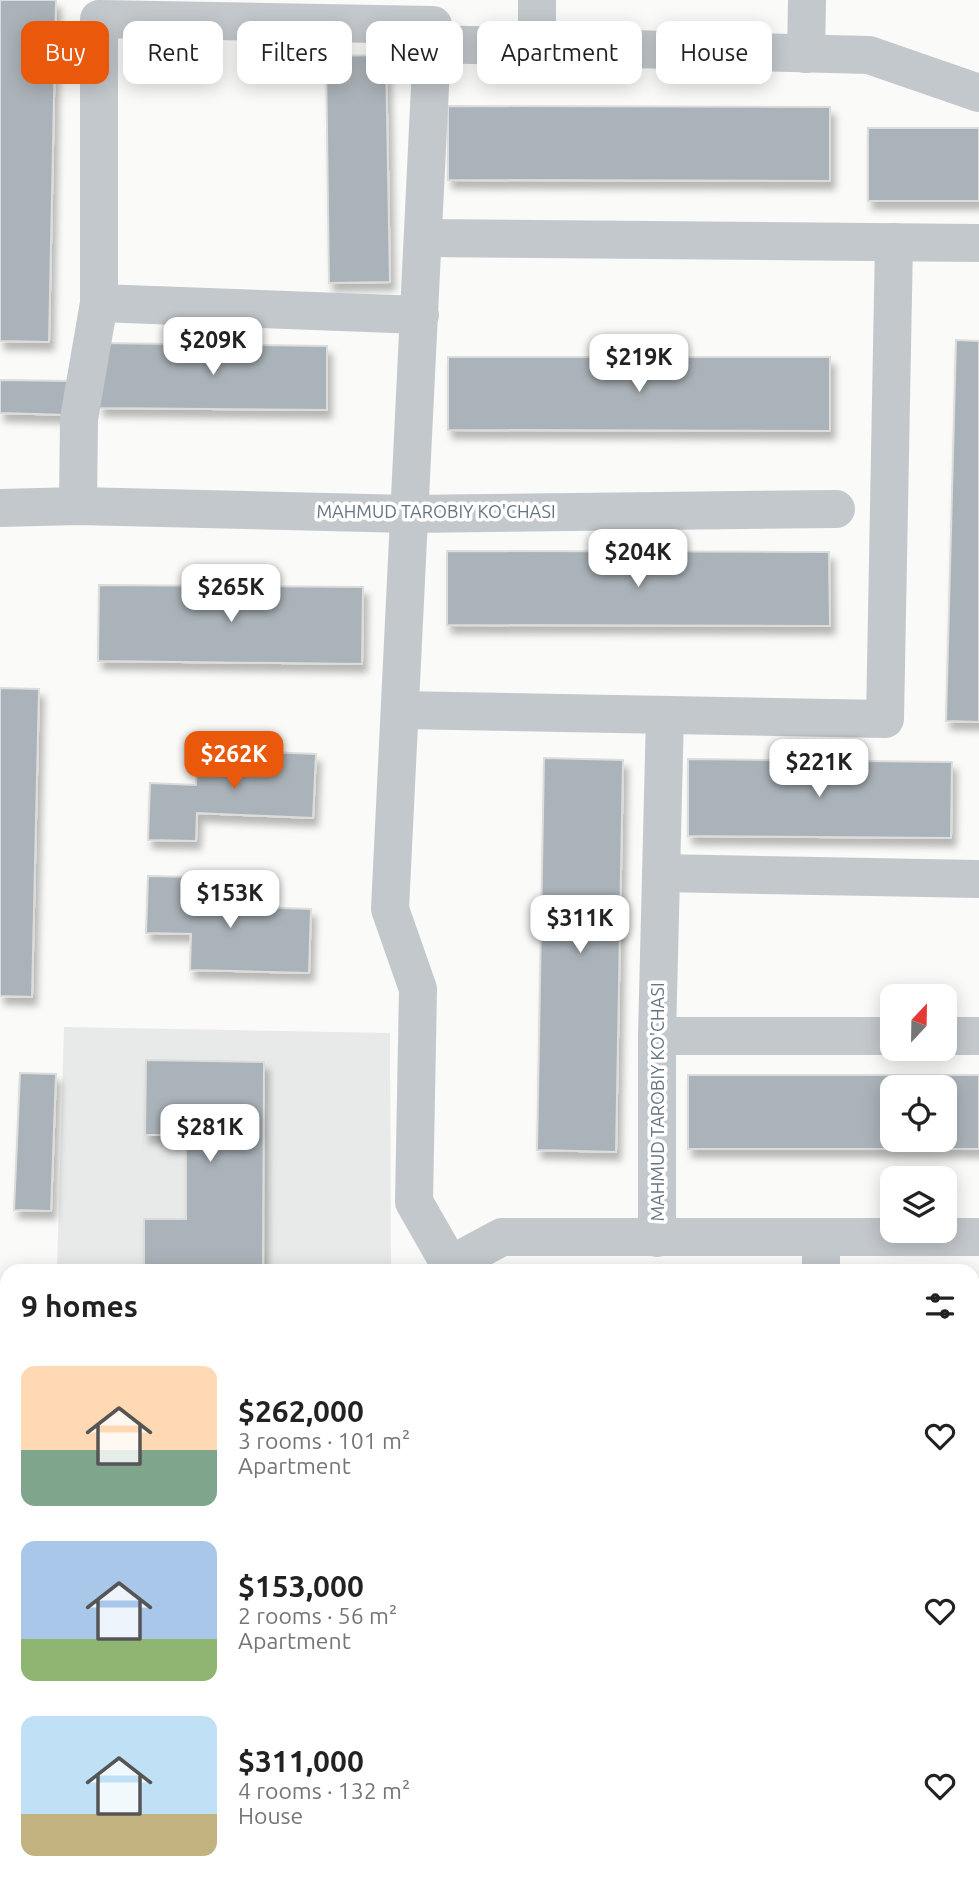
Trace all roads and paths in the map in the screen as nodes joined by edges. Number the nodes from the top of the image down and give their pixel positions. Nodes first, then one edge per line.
1 (537, 0) edge
2 (807, 0) edge
3 (537, 21) edge
4 (366, 32) edge
5 (642, 50) edge
6 (806, 54) junction
7 (431, 84) edge
8 (979, 93) edge
9 (423, 237) junction
10 (894, 242) junction
11 (979, 243) edge
12 (99, 303) junction
13 (420, 315) junction
14 (78, 506) junction
15 (0, 508) edge
16 (836, 509) dead end
17 (410, 514) junction
18 (400, 710) junction
19 (666, 715) junction
20 (661, 873) junction
21 (979, 879) edge
22 (657, 1036) junction
23 (880, 1036) edge
24 (957, 1036) edge
25 (979, 1036) edge
26 (979, 1237) edge
27 (657, 1238) junction
28 (821, 1254) edge
29 (445, 1264) edge
30 (454, 1264) edge

1 - 3 street
2 - 6 street
4 - 12 street
5 - 6 street
6 - 8 street
7 - 9 street
9 - 10 street
9 - 13 street
10 - 11 street
10 - 19 street
12 - 13 street
12 - 14 street
13 - 17 street
14 - 15 street, MAHMUD TAROBIY KO'CHASI
14 - 17 street, MAHMUD TAROBIY KO'CHASI
16 - 17 street, MAHMUD TAROBIY KO'CHASI
17 - 18 street
18 - 19 street
18 - 29 street
19 - 20 street, MAHMUD TAROBIY KO'CHASI
20 - 21 street
20 - 22 street, MAHMUD TAROBIY KO'CHASI
22 - 23 street
22 - 27 street, MAHMUD TAROBIY KO'CHASI
24 - 25 street
26 - 28 street
27 - 28 street
27 - 30 street

